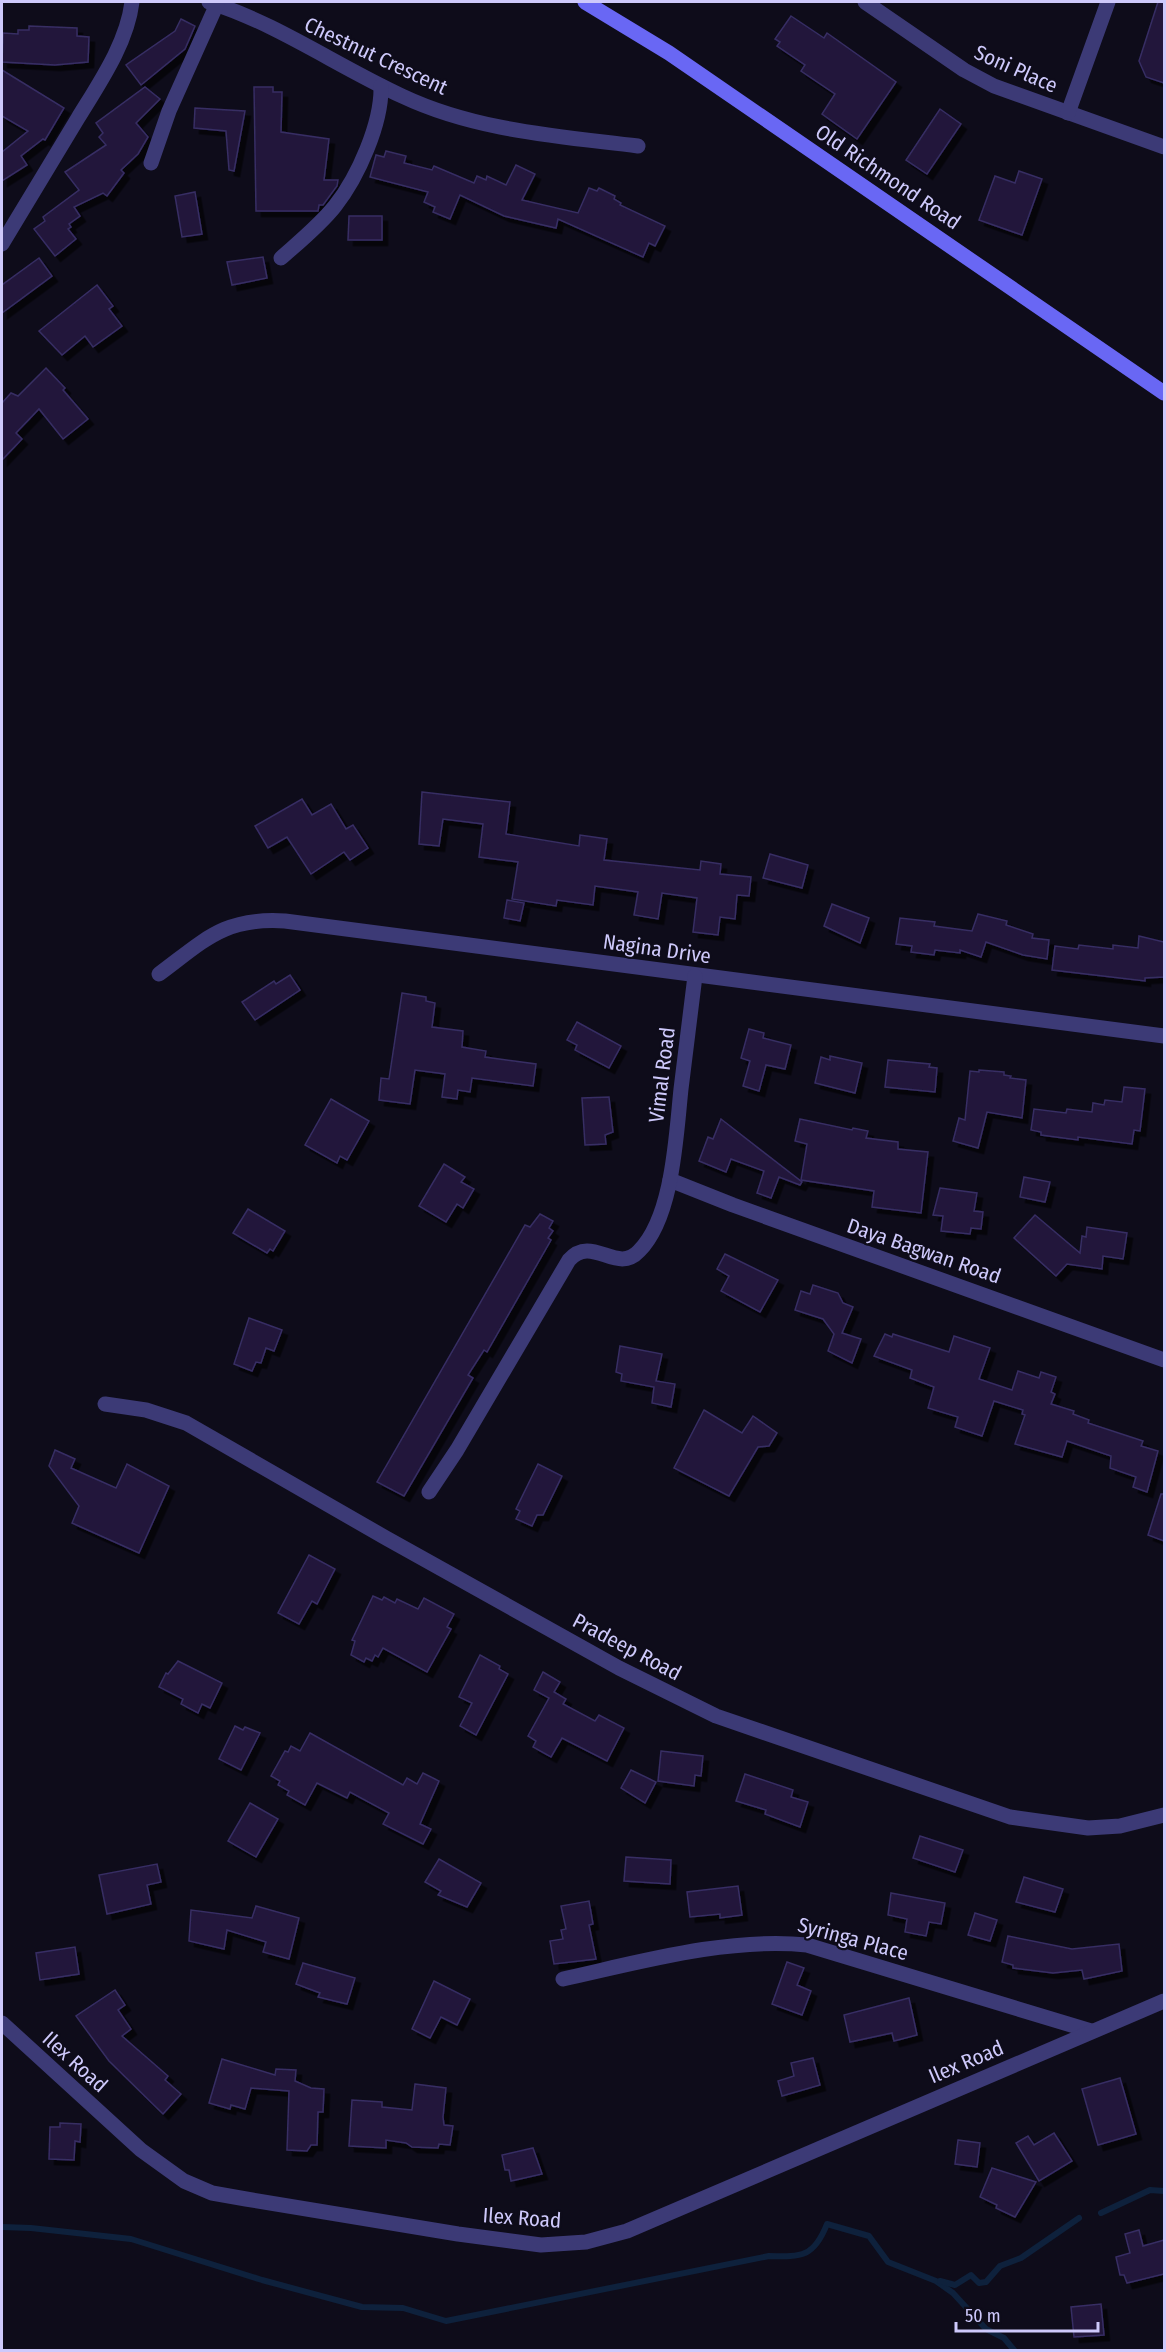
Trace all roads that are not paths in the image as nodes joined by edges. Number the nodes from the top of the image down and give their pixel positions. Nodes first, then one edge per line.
1 (132, 2) edge
2 (585, 2) edge
3 (865, 2) edge
4 (1108, 2) edge
5 (213, 3) edge
6 (381, 86) junction
7 (1068, 113) junction
8 (638, 146) dead end
9 (1164, 147) edge
10 (151, 164) dead end
11 (2, 244) edge
12 (281, 258) dead end
13 (1164, 393) edge
14 (159, 974) dead end
15 (695, 976) junction
16 (1164, 1036) edge
17 (670, 1180) junction
18 (1164, 1360) edge
19 (105, 1404) dead end
20 (429, 1492) dead end
21 (1164, 1815) edge
22 (563, 1979) dead end
23 (1164, 2001) edge
24 (2, 2023) edge
25 (1091, 2031) junction

1 - 11 street
2 - 13 street, Old Richmond Road
3 - 7 street, Soni Place
4 - 7 street
5 - 6 street, Chestnut Crescent
5 - 10 street
6 - 8 street, Chestnut Crescent
6 - 12 street
7 - 9 street, Soni Place
14 - 15 street, Nagina Drive
15 - 16 street, Nagina Drive
15 - 17 street, Vimal Road
17 - 18 street, Daya Bagwan Road
17 - 20 street, Vimal Road
19 - 21 street, Pradeep Road
22 - 25 street, Syringa Place
23 - 25 street, Ilex Road
24 - 25 street, Ilex Road

